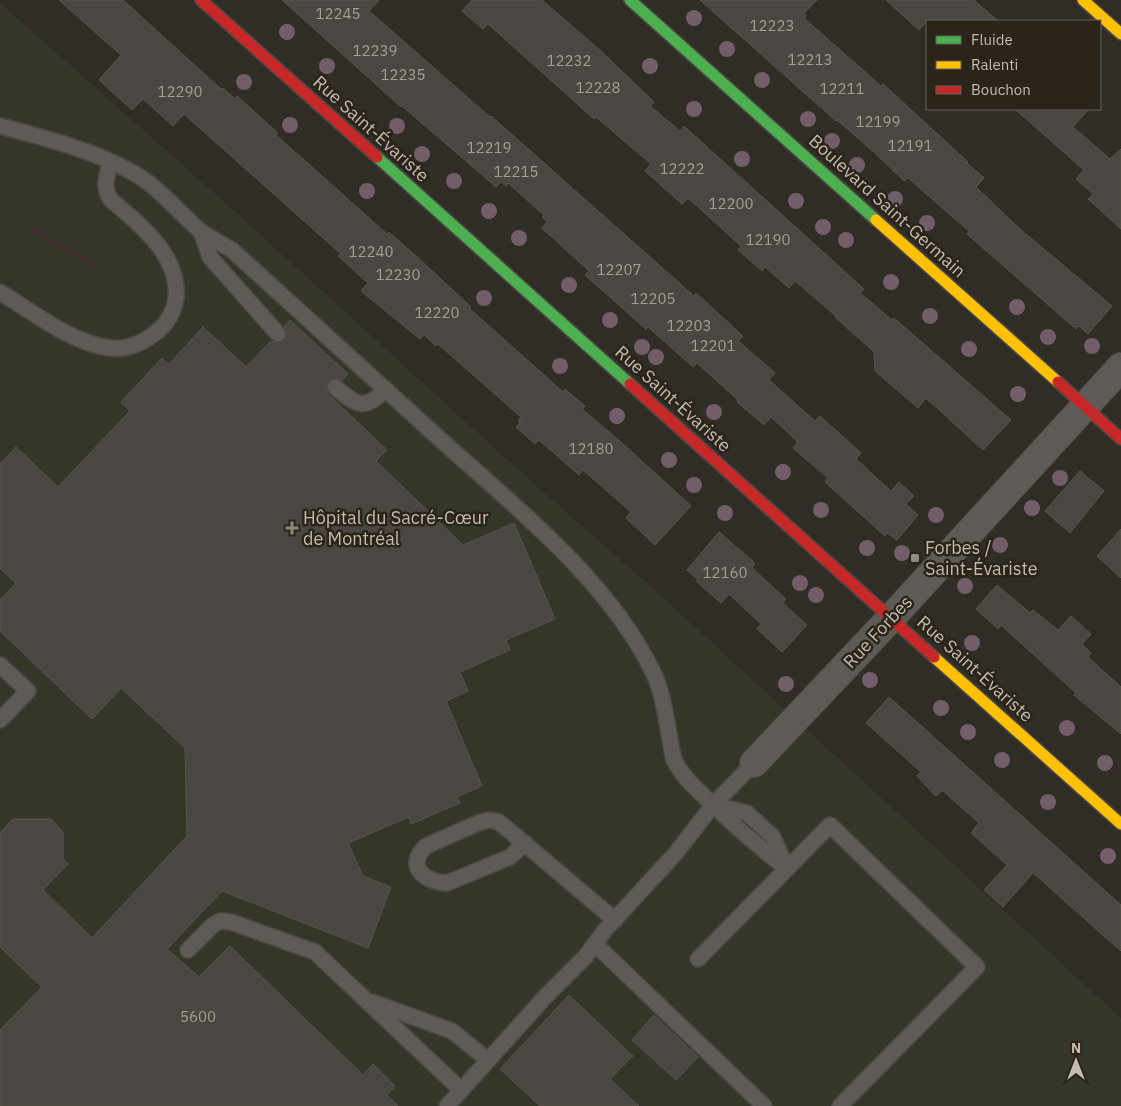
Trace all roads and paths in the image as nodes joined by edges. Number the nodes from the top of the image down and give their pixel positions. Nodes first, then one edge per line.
1 (201, 0) edge
2 (630, 0) edge
3 (1084, 0) edge
4 (1121, 34) edge
5 (0, 126) edge
6 (110, 162) junction
7 (201, 231) junction
8 (0, 292) edge
9 (278, 334) dead end
10 (1121, 366) edge
11 (335, 387) dead end
12 (386, 390) junction
13 (1085, 406) junction
14 (1121, 438) edge
15 (892, 617) junction
16 (0, 664) edge
17 (0, 720) edge
18 (754, 763) joint
19 (713, 805) junction
20 (1121, 824) edge
21 (525, 843) junction
22 (786, 868) junction
23 (615, 920) junction
24 (594, 944) junction
25 (188, 950) dead end
26 (698, 959) dead end
27 (366, 1000) junction
28 (488, 1060) junction
29 (461, 1090) junction
30 (447, 1106) edge
31 (764, 1106) edge
32 (840, 1106) edge

1 - 15 street, Rue Saint-Évariste
2 - 13 street, Boulevard Saint-Germain
3 - 4 street
5 - 6 lane
6 - 7 lane
6 - 8 lane
7 - 9 lane
7 - 12 lane
10 - 13 street, Rue Forbes
11 - 12 lane
12 - 19 lane
13 - 14 street, Boulevard Saint-Germain
13 - 15 street, Rue Forbes
15 - 18 street, Rue Forbes
15 - 20 street, Rue Saint-Évariste
16 - 17 lane
18 - 19 lane
19 - 22 lane
19 - 23 lane
21 - 21 lane
21 - 23 lane
22 - 26 lane
22 - 32 lane
23 - 24 lane
24 - 28 lane
24 - 31 lane
25 - 27 lane
27 - 28 lane
27 - 29 lane
28 - 29 lane
29 - 30 lane

